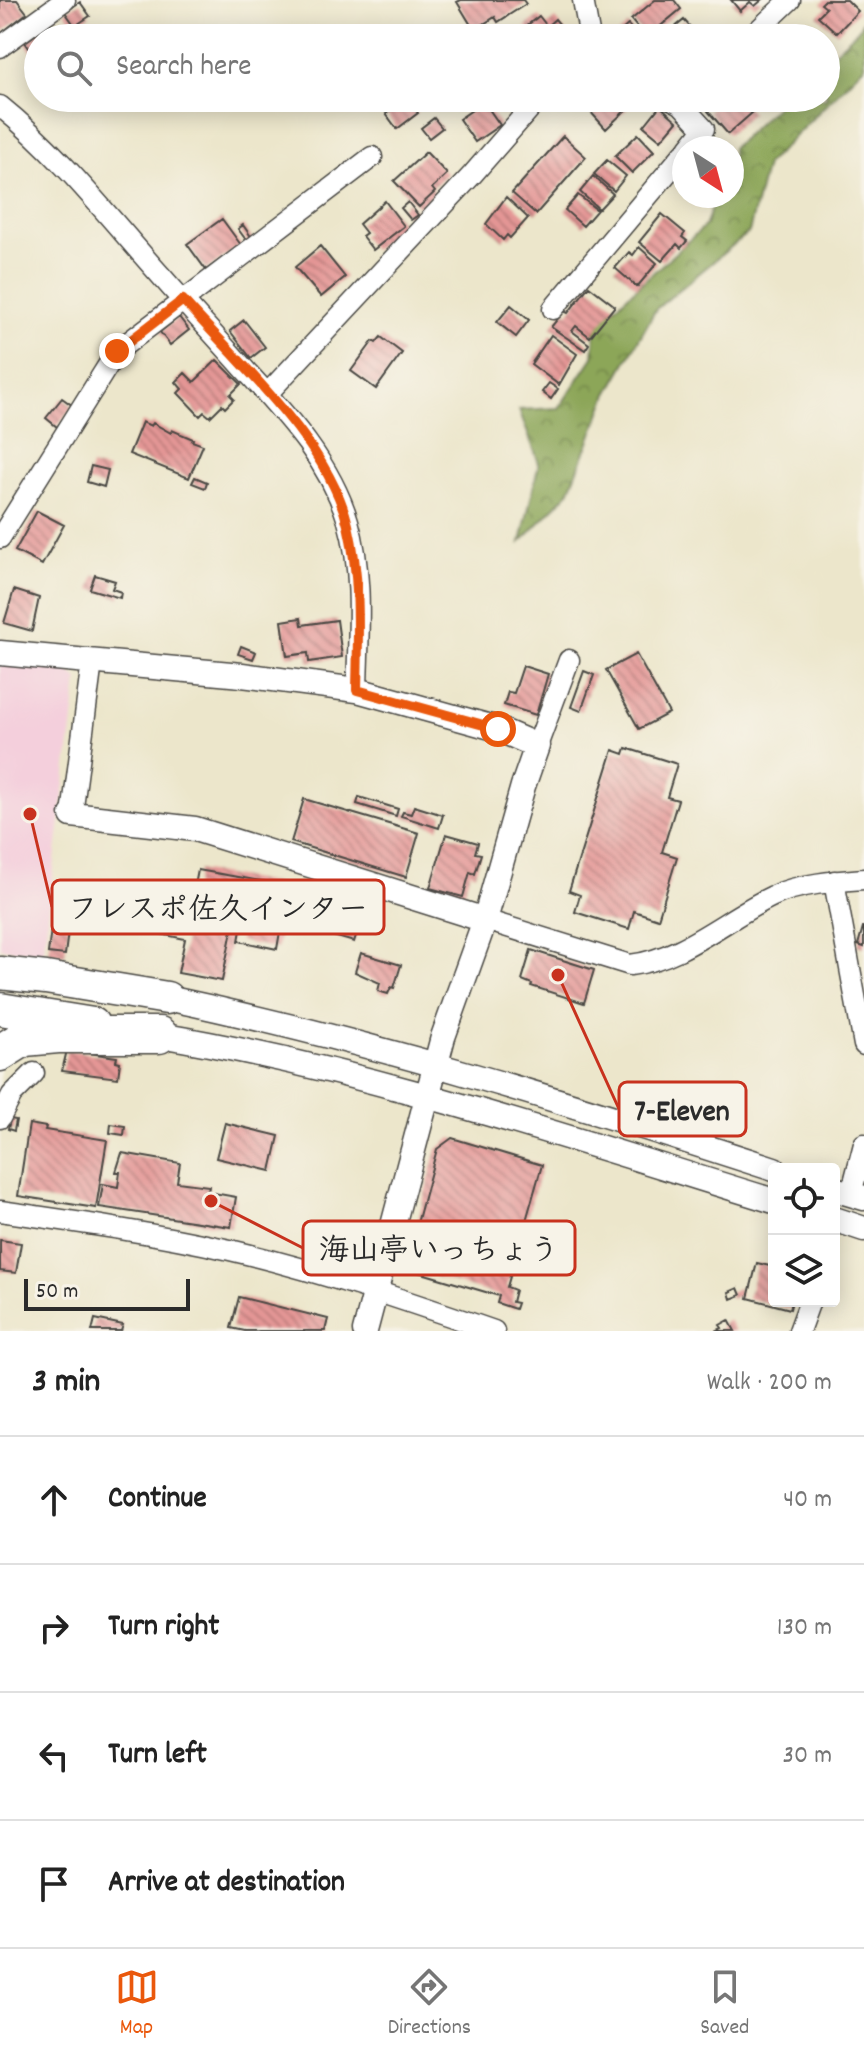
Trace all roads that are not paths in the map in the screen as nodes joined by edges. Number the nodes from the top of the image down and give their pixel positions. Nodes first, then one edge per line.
1 (65, 0) edge
2 (583, 0) edge
3 (790, 0) edge
4 (32, 24) edge
5 (587, 24) edge
6 (765, 24) edge
7 (24, 30) edge
8 (0, 47) edge
9 (0, 106) edge
10 (527, 112) edge
11 (689, 112) edge
12 (698, 136) edge
13 (372, 157) dead end
14 (672, 167) edge
15 (183, 300) junction
16 (553, 309) dead end
17 (267, 394) junction
18 (0, 538) edge
19 (0, 653) edge
20 (569, 660) dead end
21 (92, 662) junction
22 (357, 690) junction
23 (537, 746) junction
24 (72, 815) joint
25 (864, 879) edge
26 (834, 881) junction
27 (485, 920) junction
28 (0, 973) edge
29 (167, 998) joint
30 (0, 1009) edge
31 (159, 1035) junction
32 (864, 1045) edge
33 (0, 1053) edge
34 (437, 1063) junction
35 (34, 1073) dead end
36 (428, 1097) junction
37 (0, 1118) edge
38 (864, 1144) edge
39 (768, 1167) edge
40 (850, 1193) edge
41 (768, 1199) edge
42 (0, 1211) edge
43 (840, 1223) edge
44 (864, 1229) edge
45 (375, 1289) junction
46 (808, 1307) edge
47 (365, 1331) edge
48 (494, 1331) edge
49 (799, 1331) edge

1 - 4 street
2 - 5 street
3 - 6 street
7 - 8 street
9 - 15 street
10 - 17 street
11 - 12 street
13 - 15 street
14 - 16 street
15 - 17 street
15 - 18 street
17 - 22 street
19 - 21 street
20 - 23 street
21 - 22 street
21 - 24 street
22 - 23 street
23 - 27 street
24 - 27 street
25 - 26 street
26 - 27 street
26 - 32 street
27 - 34 street
28 - 29 main road
29 - 34 street
30 - 31 main road
31 - 33 highway
31 - 36 street
34 - 36 street
34 - 39 street
35 - 37 street
36 - 41 street
36 - 45 street
38 - 40 street
42 - 45 street
43 - 44 street
45 - 47 street
45 - 48 street
46 - 49 street

